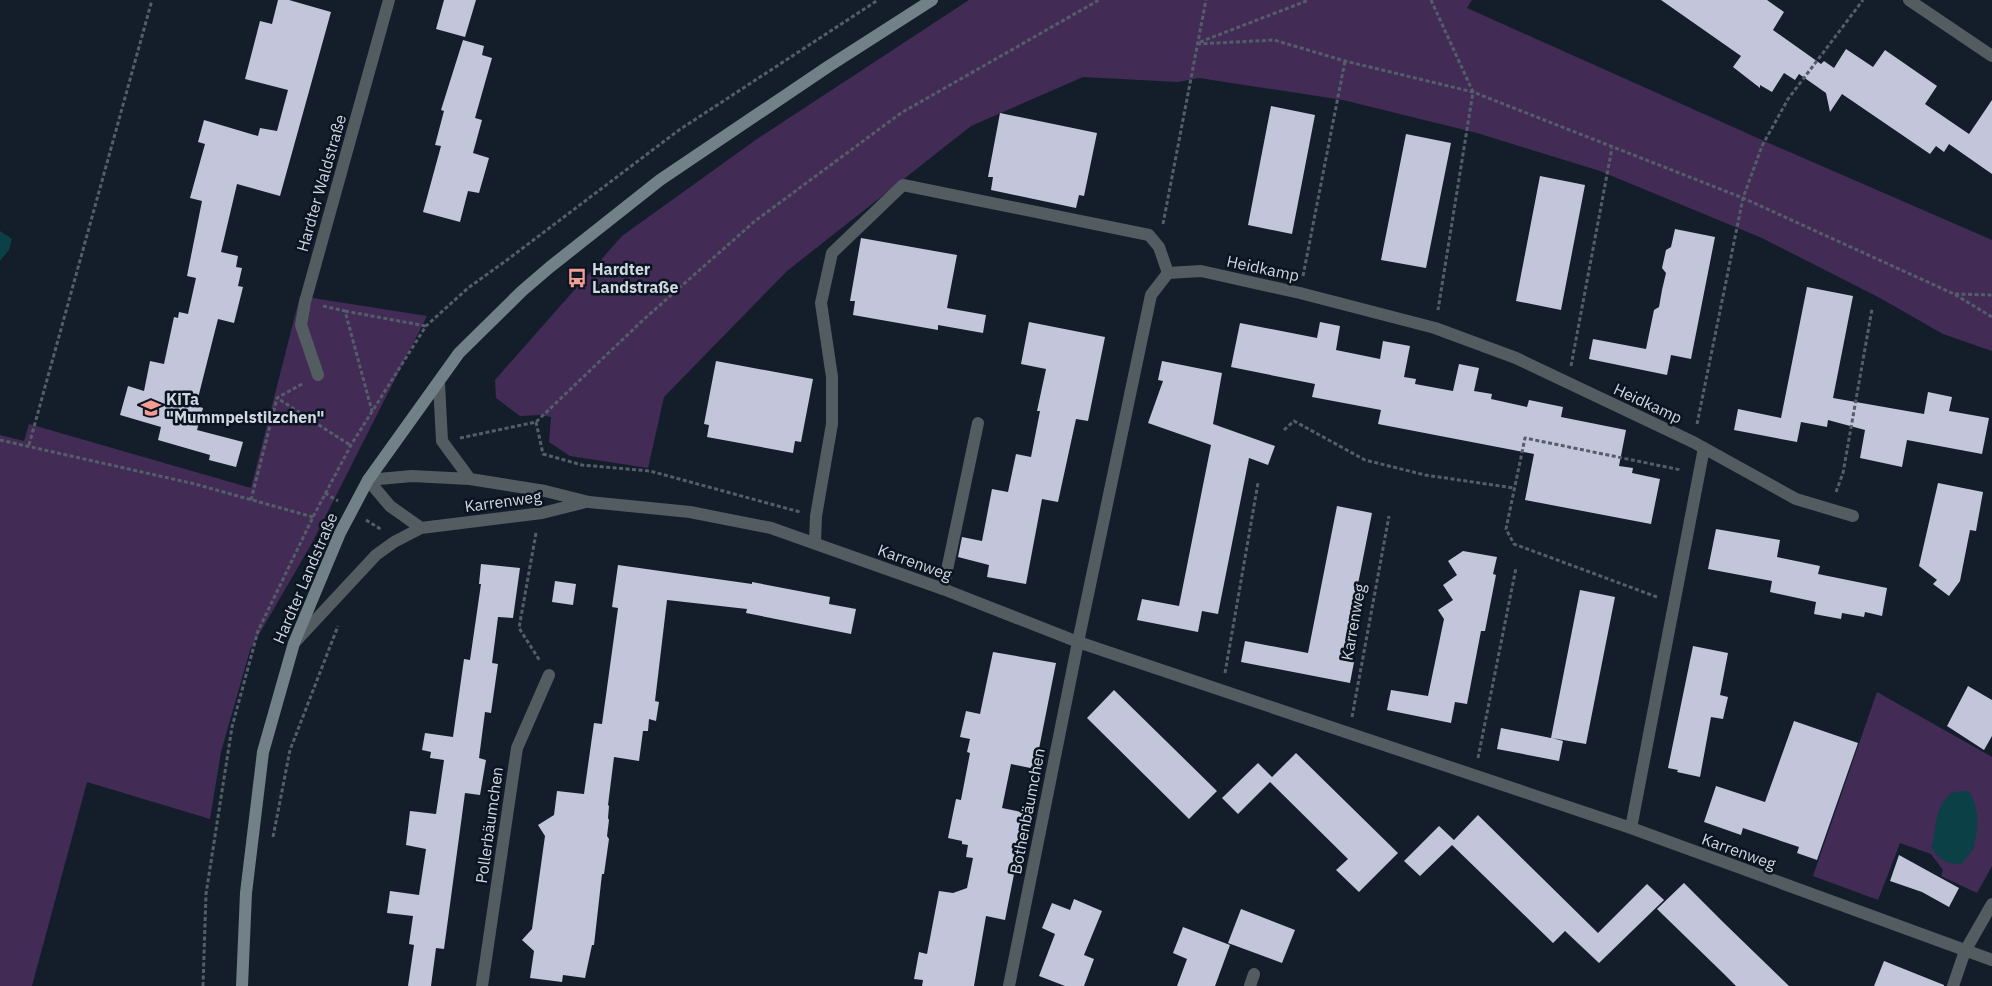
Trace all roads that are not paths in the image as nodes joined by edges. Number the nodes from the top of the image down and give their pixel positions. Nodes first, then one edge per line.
1 (389, 0) edge
2 (932, 0) edge
3 (1908, 0) edge
4 (1992, 56) edge
5 (1168, 273) junction
6 (318, 375) road end
7 (439, 383) junction
8 (978, 423) dead end
9 (1698, 445) junction
10 (470, 479) junction
11 (368, 480) junction
12 (588, 502) junction
13 (1852, 516) dead end
14 (420, 528) junction
15 (815, 542) junction
16 (942, 589) junction
17 (1078, 642) junction
18 (294, 643) junction
19 (549, 674) road end
20 (1631, 828) junction
21 (1992, 904) edge
22 (1965, 951) junction
23 (1992, 960) edge
24 (242, 986) edge
25 (482, 986) edge
26 (1009, 986) edge
27 (1953, 986) edge

1 - 6 street, Hardter Waldstraße
2 - 7 main road, Hardter Landstraße
3 - 4 street
5 - 9 street, Heidkamp
5 - 15 street
5 - 17 street
7 - 10 street, Karrenweg
7 - 11 main road, Hardter Landstraße
8 - 16 street
9 - 13 street, Heidkamp
9 - 20 street
10 - 11 street, Karrenweg
10 - 12 street, Karrenweg
11 - 14 street
11 - 18 main road, Hardter Landstraße
12 - 14 street, Karrenweg
12 - 15 street, Karrenweg
14 - 18 street, Karrenweg
15 - 16 street, Karrenweg
16 - 17 street, Karrenweg
17 - 20 street, Karrenweg
17 - 26 street, Bothenbäumchen
18 - 24 main road, Hardter Landstraße
19 - 25 street, Pollerbäumchen
20 - 22 street, Karrenweg
21 - 22 street
22 - 23 street, Karrenweg
22 - 27 street

